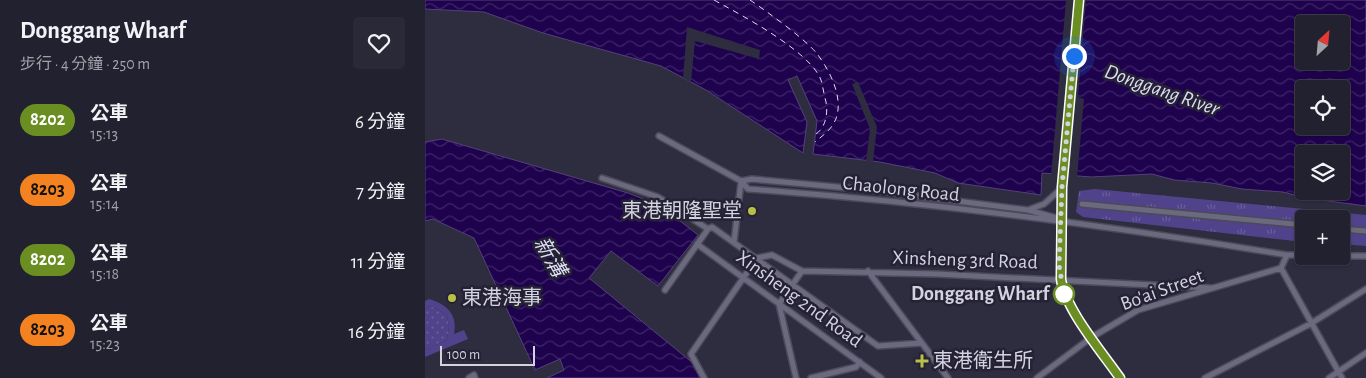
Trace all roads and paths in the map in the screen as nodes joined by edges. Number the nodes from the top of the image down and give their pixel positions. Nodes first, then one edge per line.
1 (1079, 0) edge
2 (659, 136) dead end
3 (603, 178) dead end
4 (741, 181) junction
5 (1062, 187) junction
6 (1082, 204) dead end
7 (1028, 210) junction
8 (1062, 220) junction
9 (1295, 224) edge
10 (708, 229) junction
11 (1350, 230) edge
12 (1366, 231) edge
13 (734, 242) junction
14 (697, 244) junction
15 (1287, 255) junction
16 (1295, 255) edge
17 (1350, 256) edge
18 (1366, 256) edge
19 (757, 258) junction
20 (1281, 268) junction
21 (802, 271) junction
22 (868, 271) junction
23 (744, 277) junction
24 (1061, 279) junction
25 (792, 286) junction
26 (1211, 288) junction
27 (1366, 289) edge
28 (665, 290) dead end
29 (779, 304) junction
30 (1310, 324) junction
31 (1092, 337) junction
32 (922, 342) junction
33 (1366, 354) edge
34 (860, 362) junction
35 (1338, 372) junction
36 (704, 378) edge
37 (796, 378) edge
38 (811, 378) edge
39 (881, 378) edge
40 (949, 378) edge
41 (1037, 378) edge
42 (1120, 378) edge
43 (1205, 378) edge
44 (1329, 378) edge
45 (1342, 378) edge

1 - 5 street
2 - 4 street, Chaolong Road
3 - 10 street
4 - 7 street, Chaolong Road
4 - 8 street, Chaolong Road
4 - 13 street
5 - 7 street
5 - 8 street
6 - 9 street
7 - 8 street, Chaolong Road
8 - 15 street, Chaolong Road
8 - 24 street
10 - 13 street
10 - 14 street
11 - 12 street
13 - 19 street
14 - 23 street, Xinsheng 2nd Road
14 - 28 street
15 - 16 street
15 - 20 street
17 - 18 street
19 - 21 street, Xinsheng 3rd Road
19 - 23 street
19 - 25 street
20 - 26 street, Bo'ai Street
20 - 30 street
21 - 22 street, Xinsheng 3rd Road
21 - 25 street
22 - 24 street, Xinsheng 3rd Road
22 - 32 street, Xinsheng 3rd Road
23 - 29 street, Xinsheng 2nd Road
23 - 36 street
24 - 26 street, Xinsheng 3rd Road
24 - 31 street
25 - 29 street
25 - 32 street
26 - 31 street, Bo'ai Street
27 - 30 street
29 - 34 street, Xinsheng 2nd Road
29 - 37 street
30 - 35 street
30 - 43 street
31 - 41 street, Bo'ai Street
31 - 42 street
32 - 40 street, Xinsheng 3rd Road
33 - 35 street
34 - 38 street
34 - 39 street, Xinsheng 2nd Road
35 - 44 street
35 - 45 street

